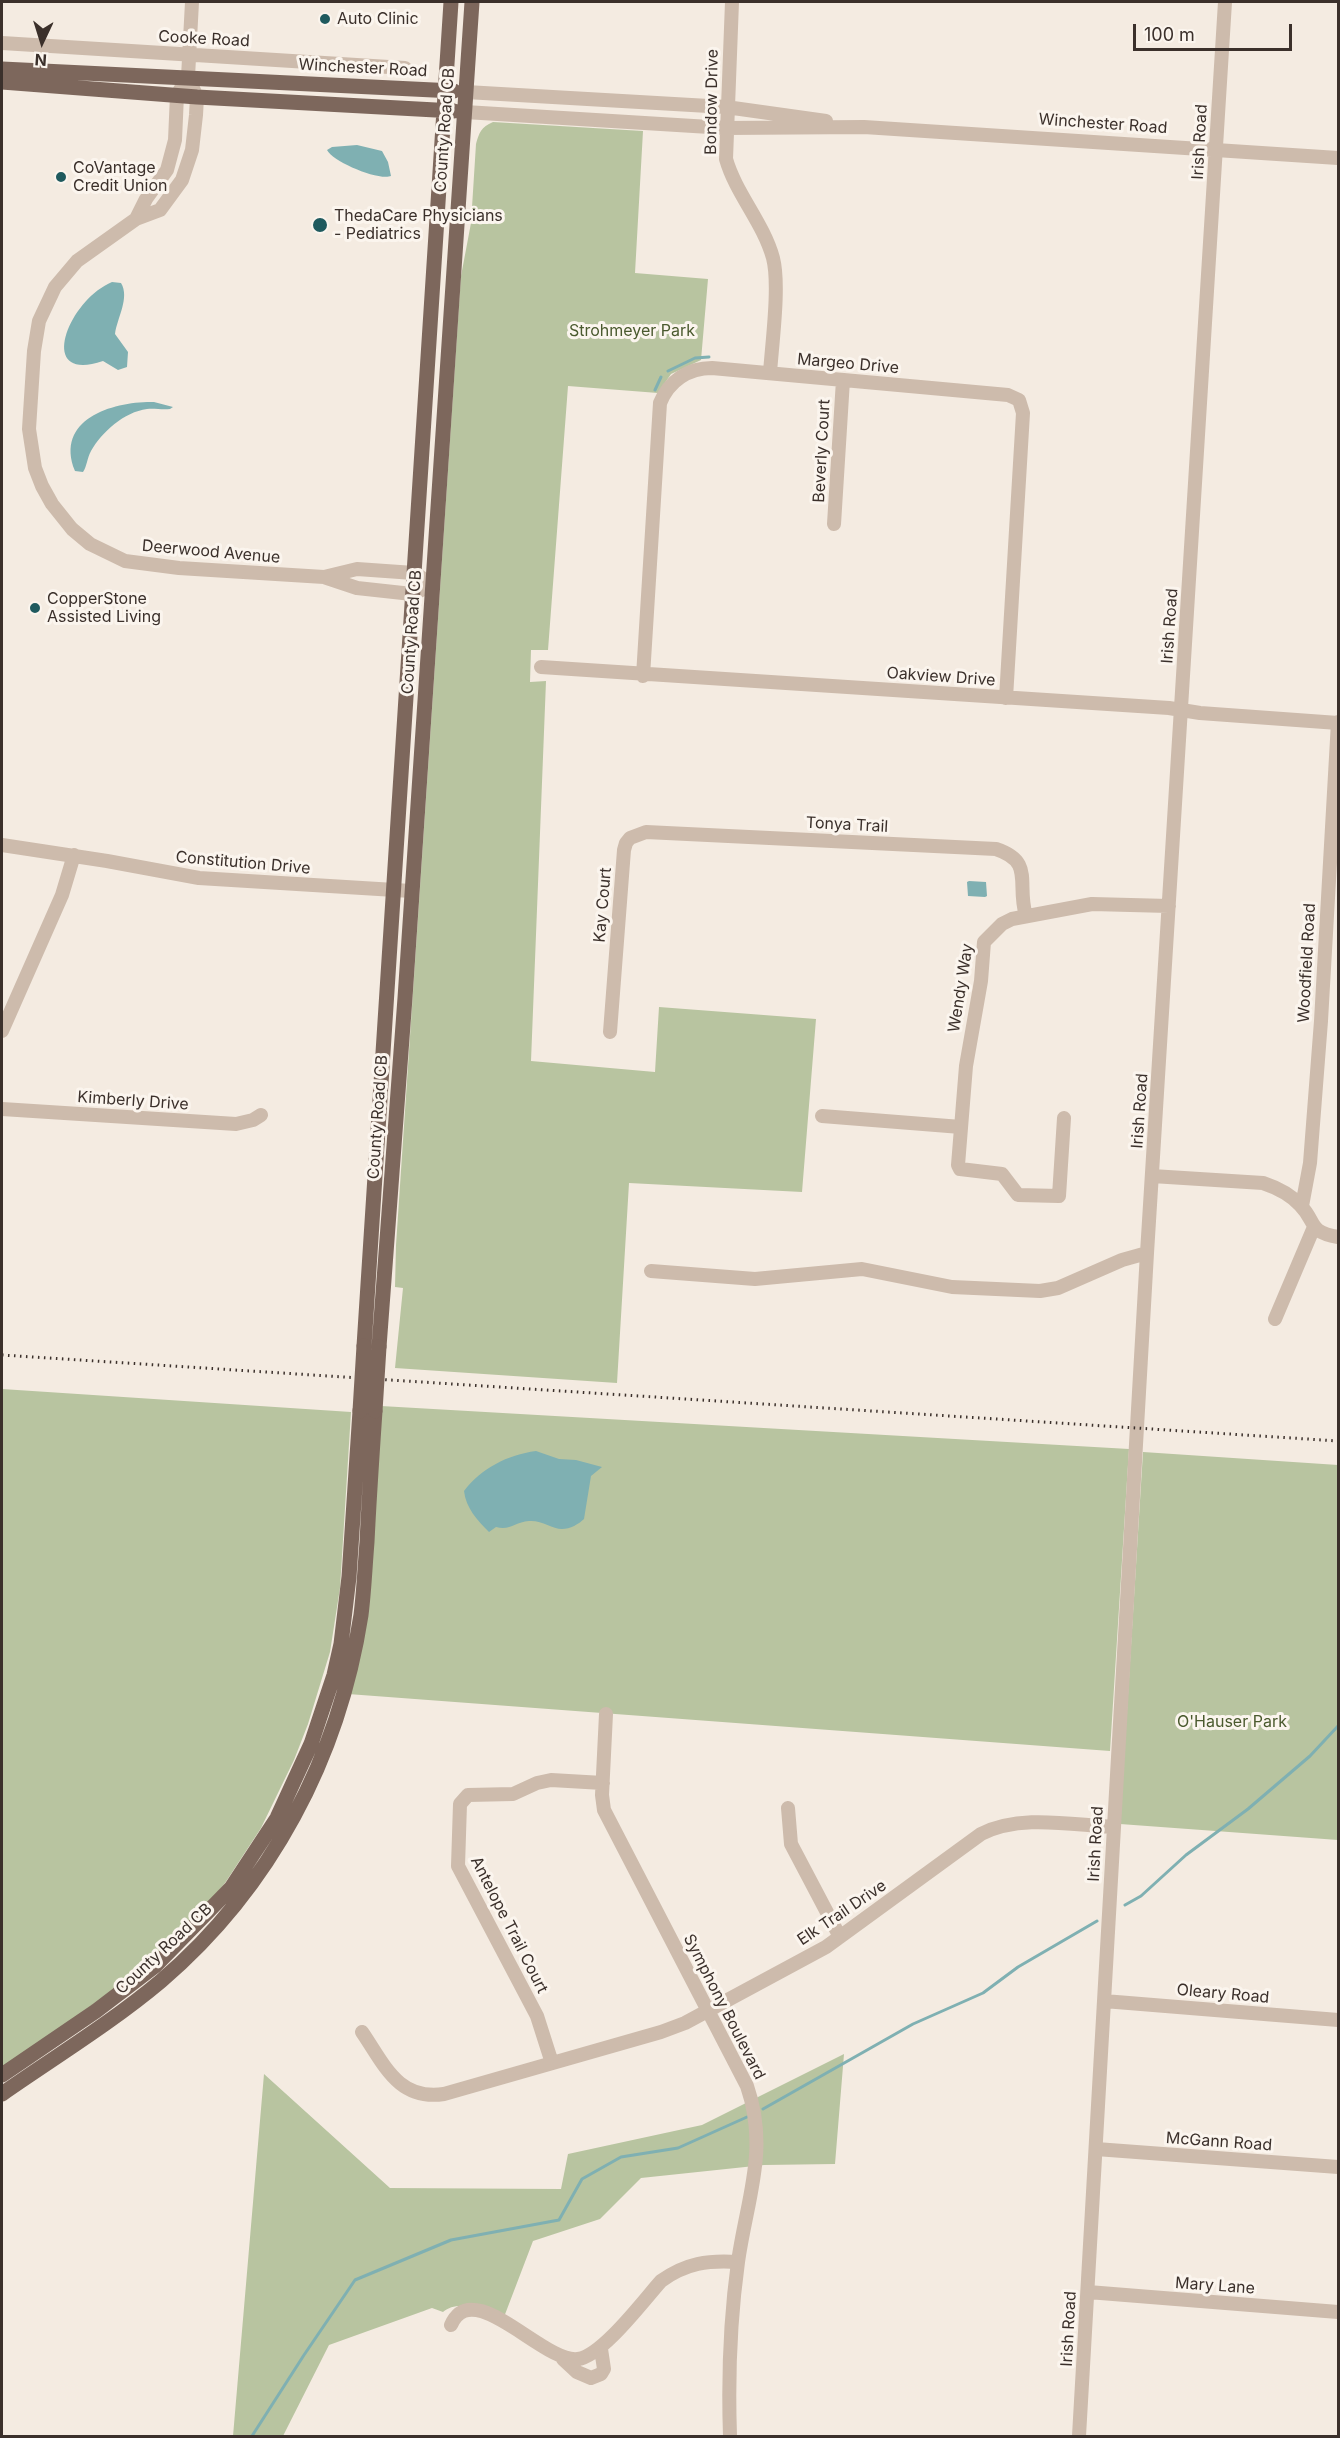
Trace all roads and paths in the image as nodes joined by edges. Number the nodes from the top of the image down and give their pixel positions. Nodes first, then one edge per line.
1 (192, 2) edge
2 (451, 2) edge
3 (472, 2) edge
4 (732, 2) edge
5 (1225, 2) edge
6 (2, 44) edge
7 (189, 55) junction
8 (405, 68) dead end
9 (2, 69) edge
10 (188, 77) junction
11 (2, 82) edge
12 (445, 91) junction
13 (466, 92) junction
14 (177, 95) junction
15 (197, 97) junction
16 (726, 107) junction
17 (444, 111) junction
18 (465, 112) junction
19 (864, 127) junction
20 (726, 128) junction
21 (1216, 149) junction
22 (1338, 158) edge
23 (136, 219) junction
24 (770, 373) junction
25 (843, 380) junction
26 (834, 524) dead end
27 (414, 573) junction
28 (324, 577) junction
29 (433, 585) junction
30 (412, 594) junction
31 (542, 668) dead end
32 (643, 676) junction
33 (1006, 698) junction
34 (1181, 710) junction
35 (1338, 722) edge
36 (2, 845) edge
37 (624, 850) joint
38 (74, 855) junction
39 (392, 890) junction
40 (411, 891) junction
41 (1169, 906) junction
42 (1026, 916) junction
43 (2, 1031) edge
44 (610, 1032) dead end
45 (2, 1109) edge
46 (261, 1115) dead end
47 (822, 1116) dead end
48 (1064, 1118) dead end
49 (961, 1127) junction
50 (1152, 1176) junction
51 (1302, 1206) junction
52 (1314, 1227) junction
53 (1338, 1237) edge
54 (1148, 1253) junction
55 (651, 1271) dead end
56 (1275, 1319) dead end
57 (372, 1346) junction
58 (368, 1411) junction
59 (606, 1714) dead end
60 (603, 1783) junction
61 (788, 1808) dead end
62 (1114, 1827) junction
63 (840, 1937) junction
64 (1104, 2001) junction
65 (708, 2011) junction
66 (1338, 2020) edge
67 (362, 2032) dead end
68 (552, 2063) junction
69 (2, 2075) edge
70 (2, 2094) edge
71 (1096, 2149) junction
72 (1338, 2167) edge
73 (738, 2262) junction
74 (1088, 2292) junction
75 (1338, 2312) edge
76 (451, 2325) dead end
77 (601, 2349) junction
78 (563, 2359) junction
79 (729, 2436) edge
80 (1079, 2436) edge

1 - 7 street
2 - 12 main road, County Road CB
3 - 13 main road, County Road CB
4 - 16 street, Bondow Drive
5 - 21 street, Irish Road
6 - 7 street, Cooke Road
7 - 8 street, Cooke Road
7 - 10 street
9 - 10 main road, Winchester Road
10 - 12 main road, Winchester Road
10 - 14 street, Deerwood Avenue
10 - 15 street, Deerwood Avenue
11 - 14 main road, Winchester Road
12 - 13 main road, Winchester Road
12 - 17 main road, County Road CB
13 - 16 street, Winchester Road
13 - 18 main road, County Road CB
14 - 15 main road, Winchester Road
14 - 23 street, Deerwood Avenue
15 - 17 main road, Winchester Road
15 - 23 street, Deerwood Avenue
16 - 19 street, Winchester Road
16 - 20 street, Bondow Drive
17 - 18 main road, Winchester Road
17 - 27 main road, County Road CB
18 - 20 street, Winchester Road
18 - 29 main road, County Road CB
19 - 20 street, Winchester Road
19 - 21 street, Winchester Road
20 - 24 street, Bondow Drive
21 - 22 street, Winchester Road
21 - 34 street, Irish Road
23 - 28 street, Deerwood Avenue
24 - 25 street, Margeo Drive
24 - 32 street, Margeo Drive
25 - 26 street, Beverly Court
25 - 33 street, Margeo Drive
27 - 28 street, Deerwood Avenue
27 - 29 street, Deerwood Avenue
27 - 30 main road, County Road CB
28 - 30 street, Deerwood Avenue
29 - 30 street, Deerwood Avenue
29 - 40 main road, County Road CB
30 - 39 main road, County Road CB
31 - 32 street, Oakview Drive
32 - 33 street, Oakview Drive
33 - 34 street, Oakview Drive
34 - 35 street, Oakview Drive
34 - 41 street, Irish Road
35 - 51 street, Woodfield Road
36 - 38 street, Constitution Drive
37 - 42 street, Tonya Trail
37 - 44 street, Kay Court
38 - 39 street, Constitution Drive
38 - 43 street
39 - 40 street, Constitution Drive
39 - 57 main road, County Road CB
40 - 57 main road, County Road CB
41 - 42 street, Wendy Way
41 - 50 street, Irish Road
42 - 49 street, Wendy Way
45 - 46 street, Kimberly Drive
47 - 49 street
48 - 49 street, Wendy Way
50 - 51 street
50 - 54 street, Irish Road
51 - 52 street
52 - 53 street
52 - 56 street
54 - 55 street
54 - 62 street, Irish Road
57 - 58 main road, County Road CB, bridge
58 - 69 main road, County Road CB
58 - 70 main road, County Road CB
59 - 60 street, Symphony Boulevard
60 - 65 street, Symphony Boulevard
60 - 68 street, Antelope Trail Court
61 - 63 street
62 - 63 street, Elk Trail Drive
62 - 64 street, Irish Road
63 - 65 street, Elk Trail Drive
64 - 66 street, Oleary Road
64 - 71 street, Irish Road
65 - 68 street, Elk Trail Drive
65 - 73 street, Symphony Boulevard
67 - 68 street, Elk Trail Drive
71 - 72 street, McGann Road
71 - 74 street, Irish Road
73 - 77 street
73 - 79 street, Symphony Boulevard
74 - 75 street, Mary Lane
74 - 80 street, Irish Road
76 - 78 street
77 - 78 street
77 - 78 street

